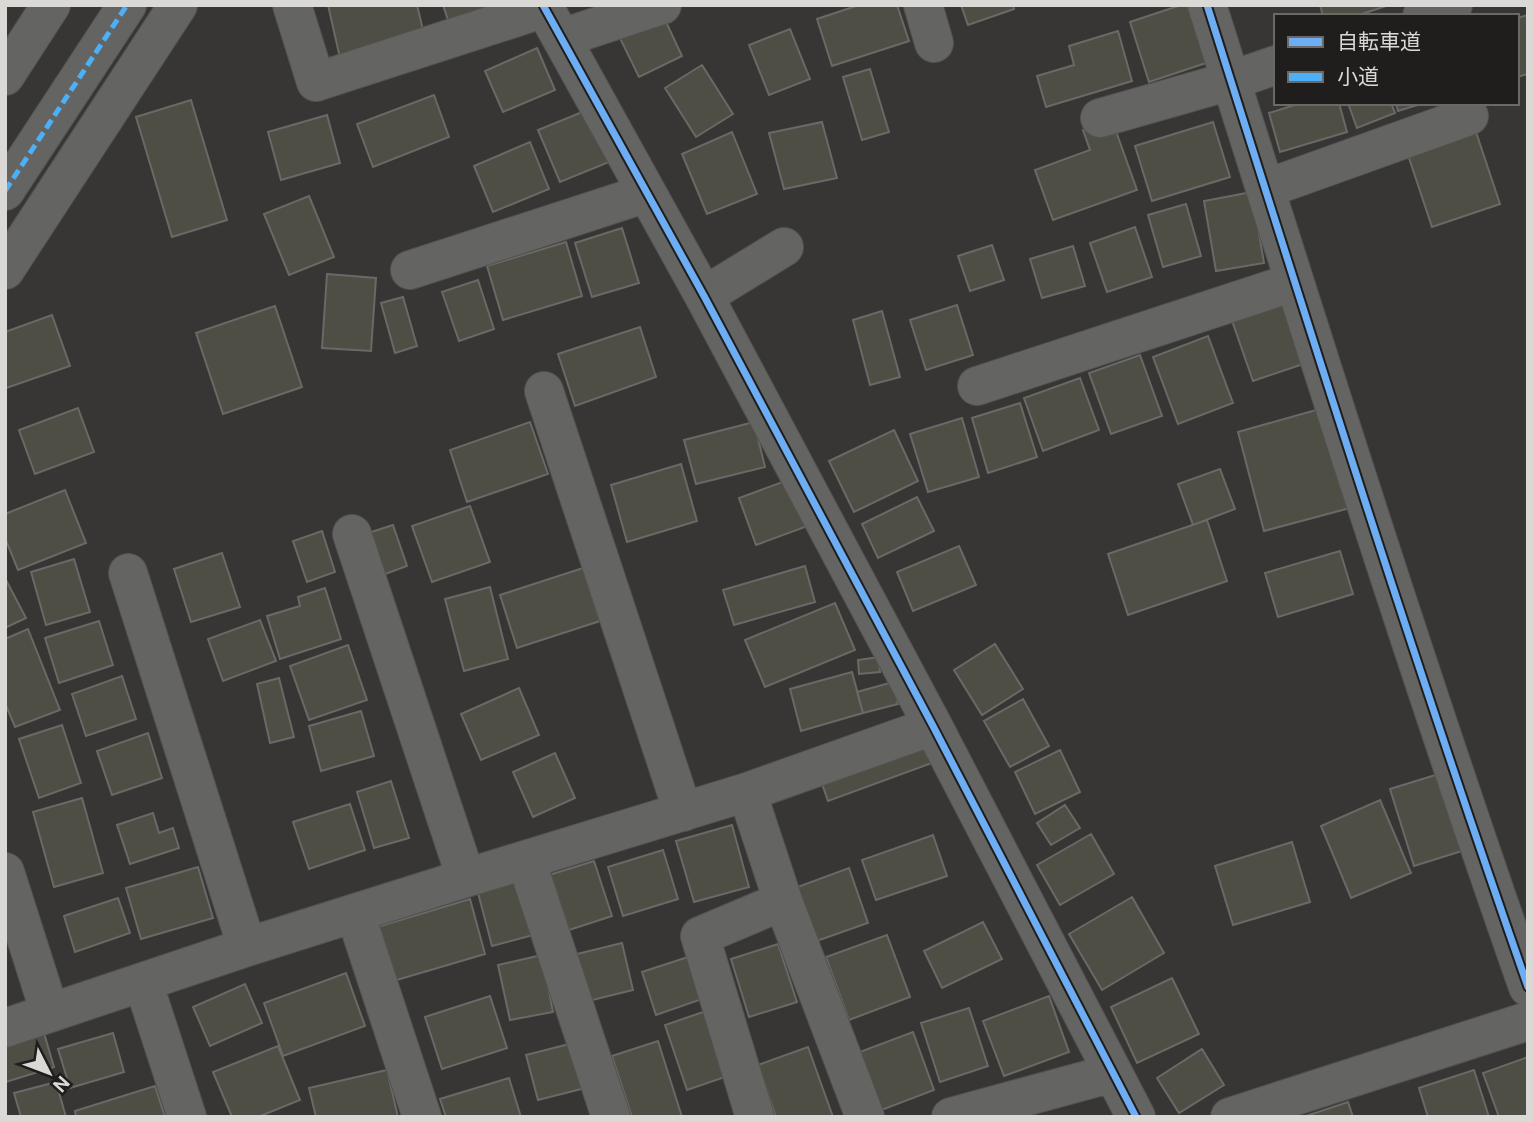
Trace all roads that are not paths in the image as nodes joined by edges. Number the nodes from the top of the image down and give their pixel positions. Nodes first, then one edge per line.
1 (51, 5) edge
2 (128, 5) edge
3 (178, 5) edge
4 (292, 5) edge
5 (662, 5) edge
6 (923, 5) edge
7 (1206, 5) edge
8 (1453, 5) edge
9 (1428, 14) edge
10 (550, 17) edge
11 (934, 43) dead end
12 (1274, 66) edge
13 (5, 76) edge
14 (1230, 81) junction
15 (1469, 116) dead end
16 (1100, 118) dead end
17 (1265, 189) junction
18 (5, 191) edge
19 (647, 193) junction
20 (785, 247) dead end
21 (5, 270) edge
22 (410, 270) dead end
23 (1294, 282) junction
24 (704, 296) junction
25 (977, 386) dead end
26 (544, 391) dead end
27 (352, 534) dead end
28 (128, 573) dead end
29 (933, 726) junction
30 (747, 792) junction
31 (683, 812) junction
32 (526, 860) junction
33 (5, 872) edge
34 (466, 878) junction
35 (783, 901) junction
36 (355, 913) junction
37 (247, 947) junction
38 (144, 982) junction
39 (1528, 987) edge
40 (50, 1013) junction
41 (1528, 1021) edge
42 (5, 1028) edge
43 (1113, 1073) junction
44 (187, 1117) edge
45 (422, 1117) edge
46 (611, 1117) edge
47 (755, 1117) edge
48 (865, 1117) edge
49 (951, 1117) edge
50 (1136, 1117) edge
51 (1230, 1117) edge

1 - 13 street
2 - 18 street
3 - 21 street
4 - 10 street
5 - 10 street
6 - 11 street
7 - 14 street
8 - 9 street
10 - 19 street
12 - 14 street
14 - 16 street
14 - 17 street
15 - 17 street
17 - 23 street
19 - 22 street
19 - 24 street
20 - 24 street
23 - 25 street
23 - 39 street
24 - 29 street
26 - 31 street
27 - 34 street
28 - 37 street
29 - 30 street
29 - 43 street
30 - 31 street
30 - 35 street
31 - 32 street
32 - 34 street
32 - 46 street
33 - 40 street
34 - 36 street
35 - 47 street
35 - 48 street
36 - 37 street
36 - 45 street
37 - 38 street
38 - 40 street
38 - 44 street
40 - 42 street
41 - 51 street
43 - 49 street
43 - 50 street

